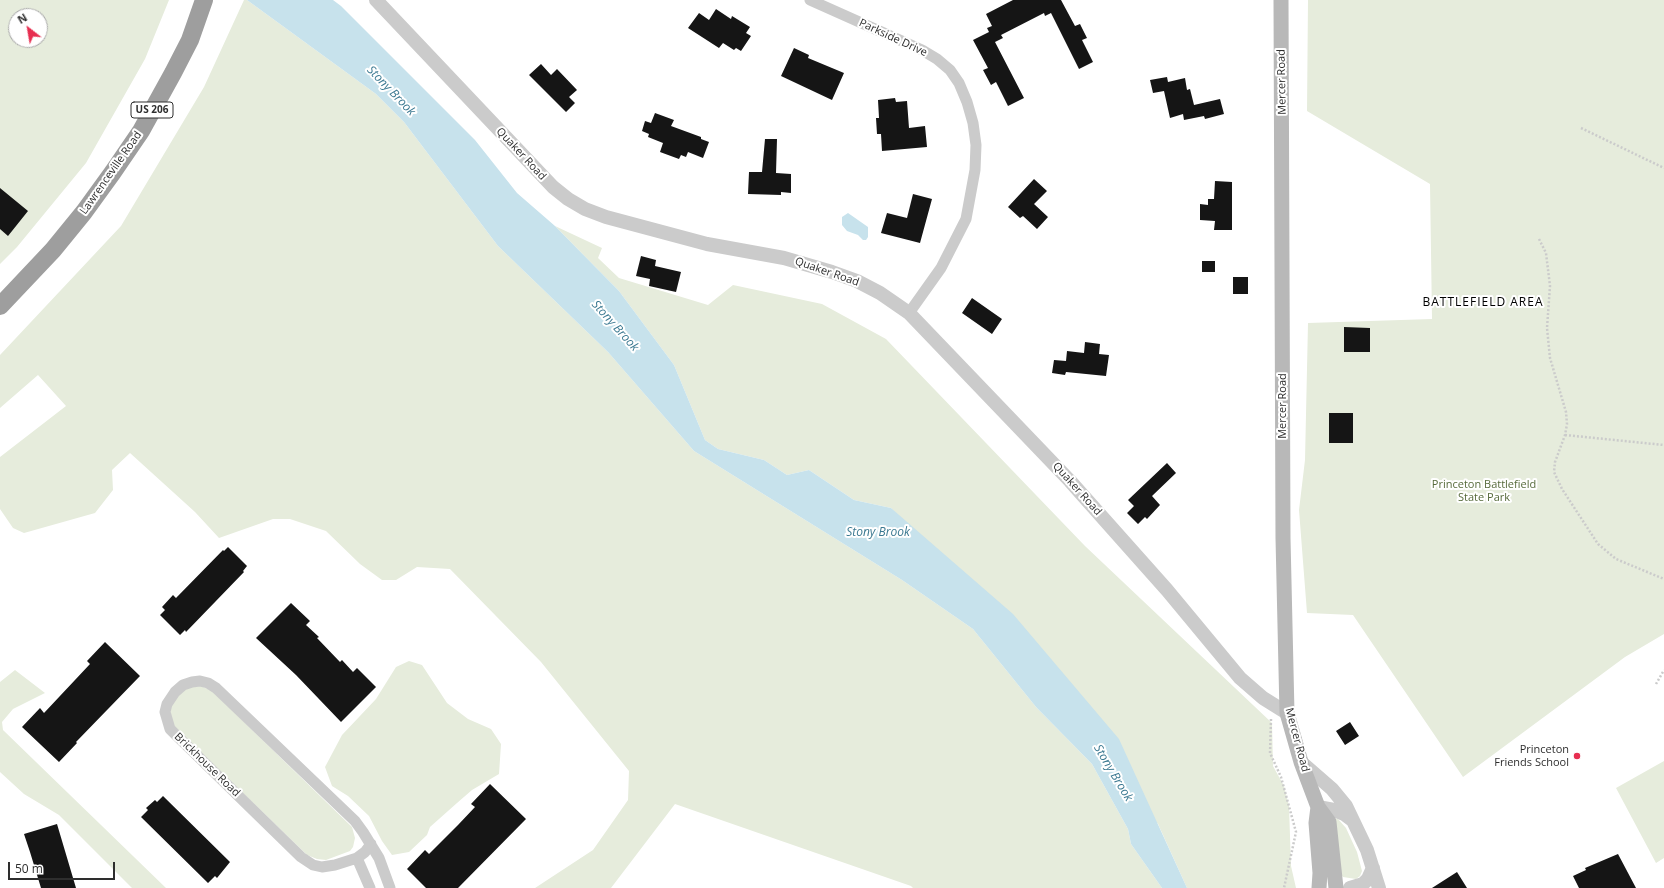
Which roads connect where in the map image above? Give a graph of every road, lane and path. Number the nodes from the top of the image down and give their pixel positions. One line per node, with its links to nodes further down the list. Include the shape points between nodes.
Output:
1 (204, 0): 8 (highway, Lawrenceville Road / US 206, via 190,40 173,73 113,172 53,250)
2 (376, 0): 9 (street, Quaker Road, via 553,188 568,200 606,217 707,244 784,258 832,272 880,293)
3 (810, 0): 9 (street, Parkside Drive, via 938,59 959,83 967,102 976,145 975,170 966,218 941,268)
4 (1281, 0): 15 (main road, Mercer Road, via 1283,538)
5 (1582, 128): 6 (path)
6 (1664, 168)
7 (1539, 239): 10 (path, via 1546,253 1550,286 1547,328 1550,358 1566,412)
8 (0, 306)
9 (909, 313): 15 (street, Quaker Road, via 1075,486 1240,678 1263,698)
10 (1565, 435): 11 (path); 12 (path, via 1554,472 1562,489 1598,544 1616,559)
11 (1664, 445)
12 (1664, 579)
13 (1664, 670): 14 (path)
14 (1656, 684)
15 (1287, 713): 16 (main road, Mercer Road)
16 (1301, 762): 17 (main road, Mercer Road); 18 (street, via 1332,789 1346,806)
17 (1318, 807): 18 (street, via 1334,810); 22 (main road, Mercer Road, via 1316,823); 25 (main road, Mercer Road, via 1329,822)
18 (1352, 820): 21 (street)
19 (371, 844): 20 (street, Brickhouse Road); 20 (street, Brickhouse Road, via 355,821 216,688 208,683 192,682 175,692 165,712 170,729 301,857 313,865 322,867); 24 (street, Brickhouse Road)
20 (357, 858): 23 (street)
21 (1373, 868): 25 (street, via 1363,884); 26 (street)
22 (1320, 881): 25 (street)
23 (370, 888)
24 (390, 888)
25 (1341, 888)
26 (1379, 888)

